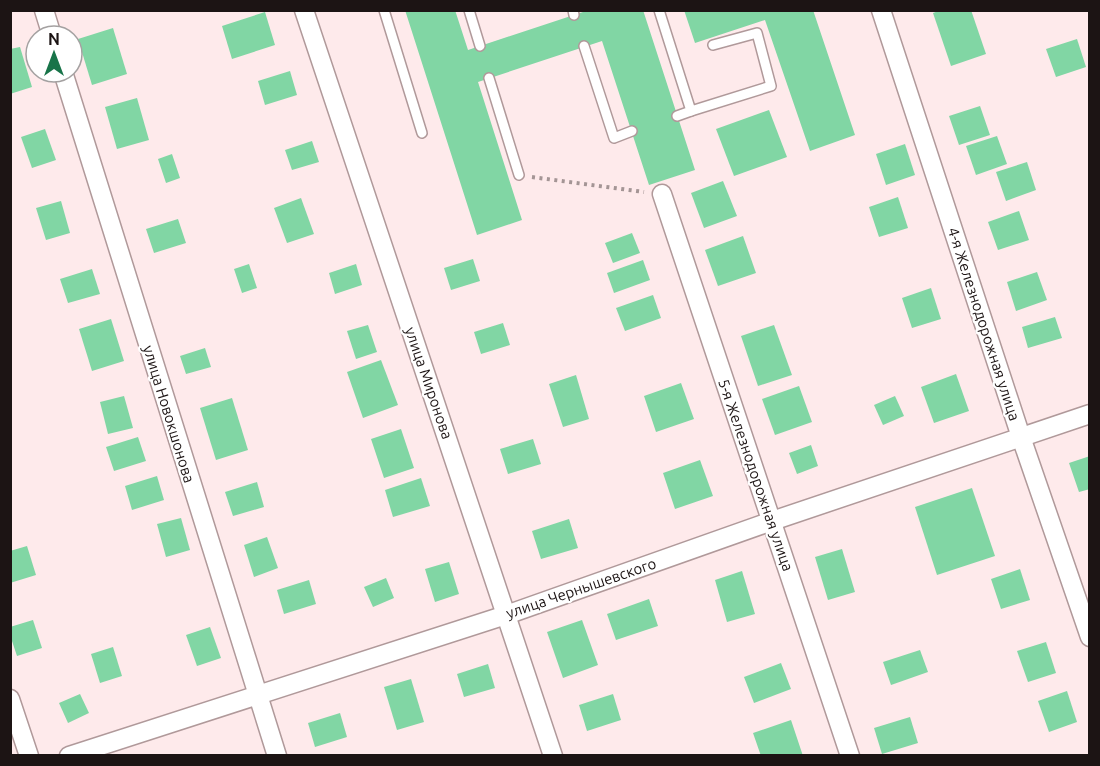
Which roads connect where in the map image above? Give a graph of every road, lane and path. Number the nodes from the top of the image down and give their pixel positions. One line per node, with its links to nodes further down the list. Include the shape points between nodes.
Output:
1 (304, 10): 20 (street, улица Миронова)
2 (384, 10): 14 (lane)
3 (469, 10): 7 (lane)
4 (659, 10): 11 (lane)
5 (881, 10): 18 (street, 4-я Железнодорожная улица)
6 (713, 45): 11 (lane, via 757,33 771,86)
7 (480, 46)
8 (584, 46): 13 (lane, via 614,138)
9 (489, 78): 15 (lane)
10 (67, 84): 22 (street, улица Новокшонова)
11 (690, 111): 12 (lane)
12 (677, 116)
13 (632, 131)
14 (422, 133)
15 (519, 175): 16 (path)
16 (662, 194): 19 (street, 5-я Железнодорожная улица)
17 (1089, 414): 18 (street, улица Чернышевского)
18 (1021, 437): 19 (street, улица Чернышевского); 21 (street, 4-я Железнодорожная улица)
19 (772, 521): 20 (street, улица Чернышевского); 28 (street, 5-я Железнодорожная улица)
20 (506, 615): 22 (street, улица Чернышевского); 27 (street, улица Миронова)
21 (1089, 637)
22 (256, 694): 25 (street, улица Чернышевского); 26 (street, улица Новокшонова)
23 (10, 699): 24 (street)
24 (29, 756)
25 (69, 756)
26 (277, 756)
27 (553, 756)
28 (850, 756)

